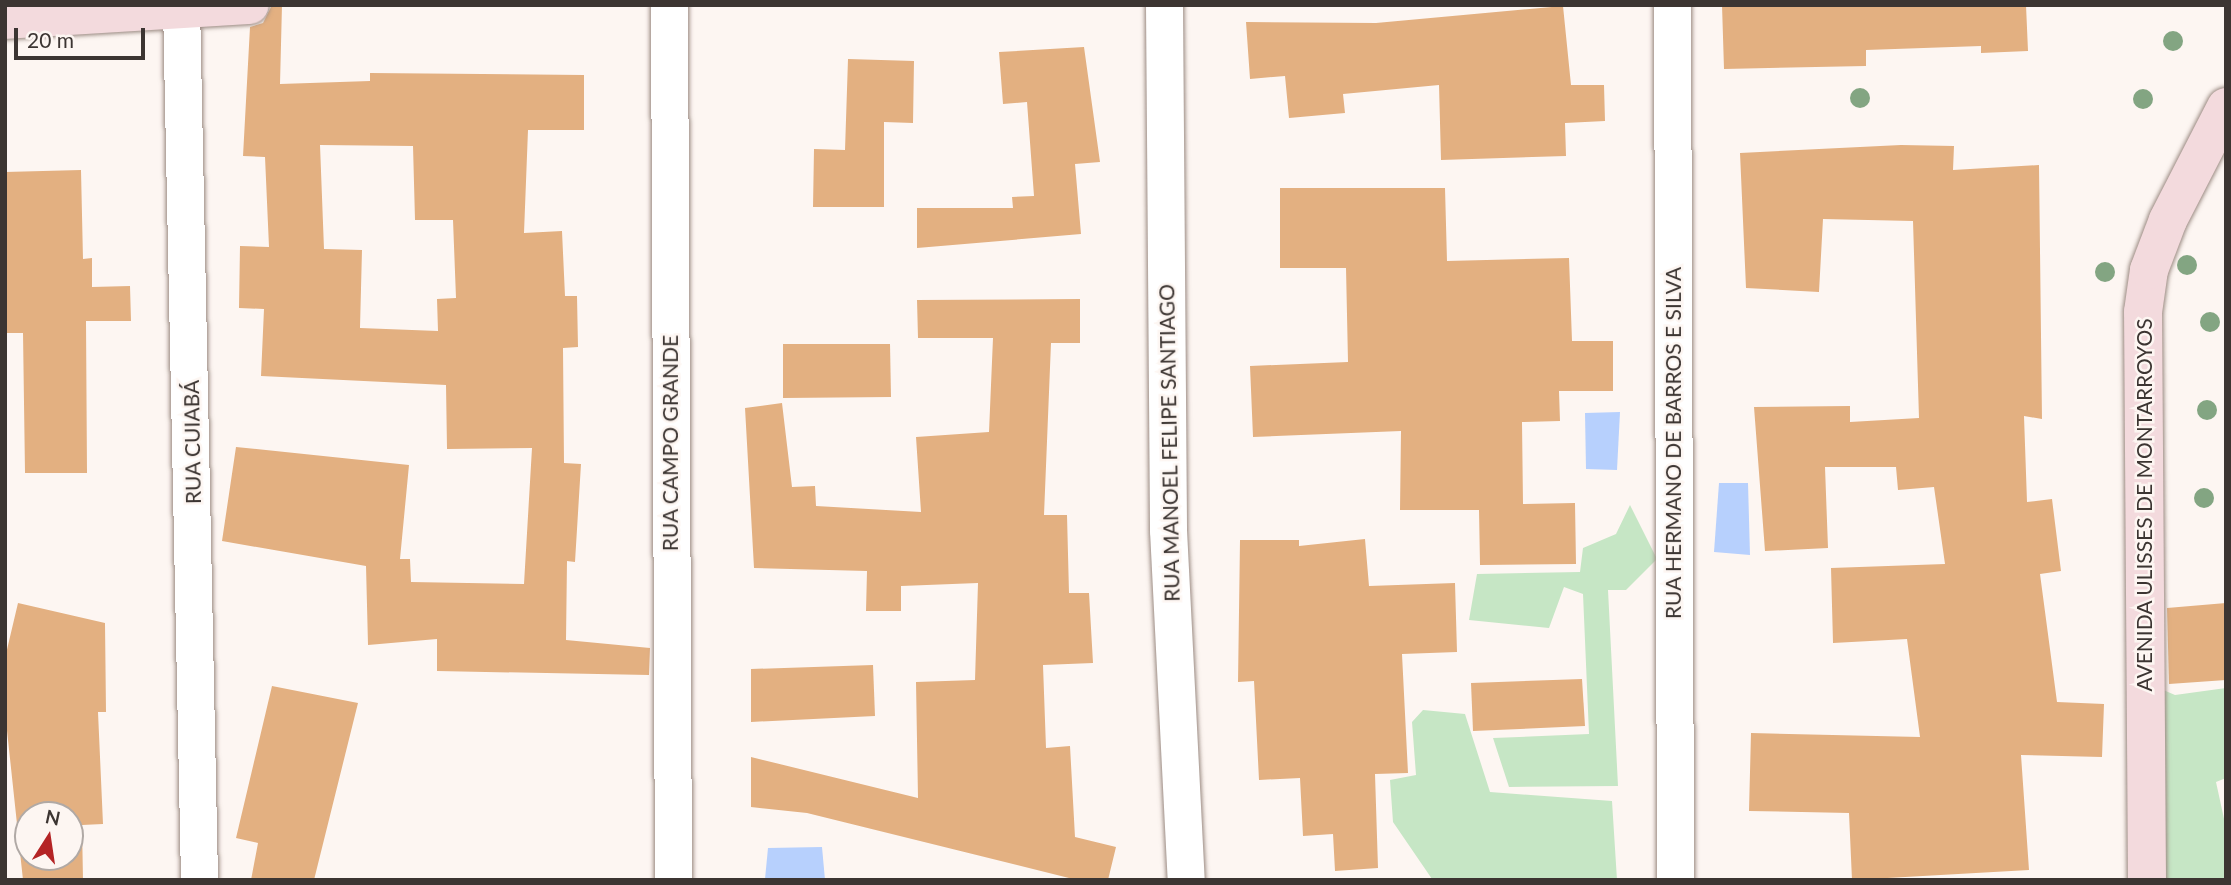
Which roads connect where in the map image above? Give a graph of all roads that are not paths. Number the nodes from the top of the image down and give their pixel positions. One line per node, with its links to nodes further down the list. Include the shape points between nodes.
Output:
1 (250, 5): 5 (street)
2 (669, 5): 9 (street, RUA CAMPO GRANDE)
3 (1164, 5): 10 (street, RUA MANOEL FELIPE SANTIAGO, via 1168,530)
4 (1672, 5): 11 (street, RUA HERMANO DE BARROS E SILVA)
5 (181, 7): 6 (street); 8 (street, RUA CUIABÁ)
6 (5, 20)
7 (2226, 107): 12 (street, AVENIDA ULISSES DE MONTARROYOS, via 2168,220 2149,270 2143,312)
8 (200, 880)
9 (673, 880)
10 (1186, 880)
11 (1675, 880)
12 (2147, 880)

